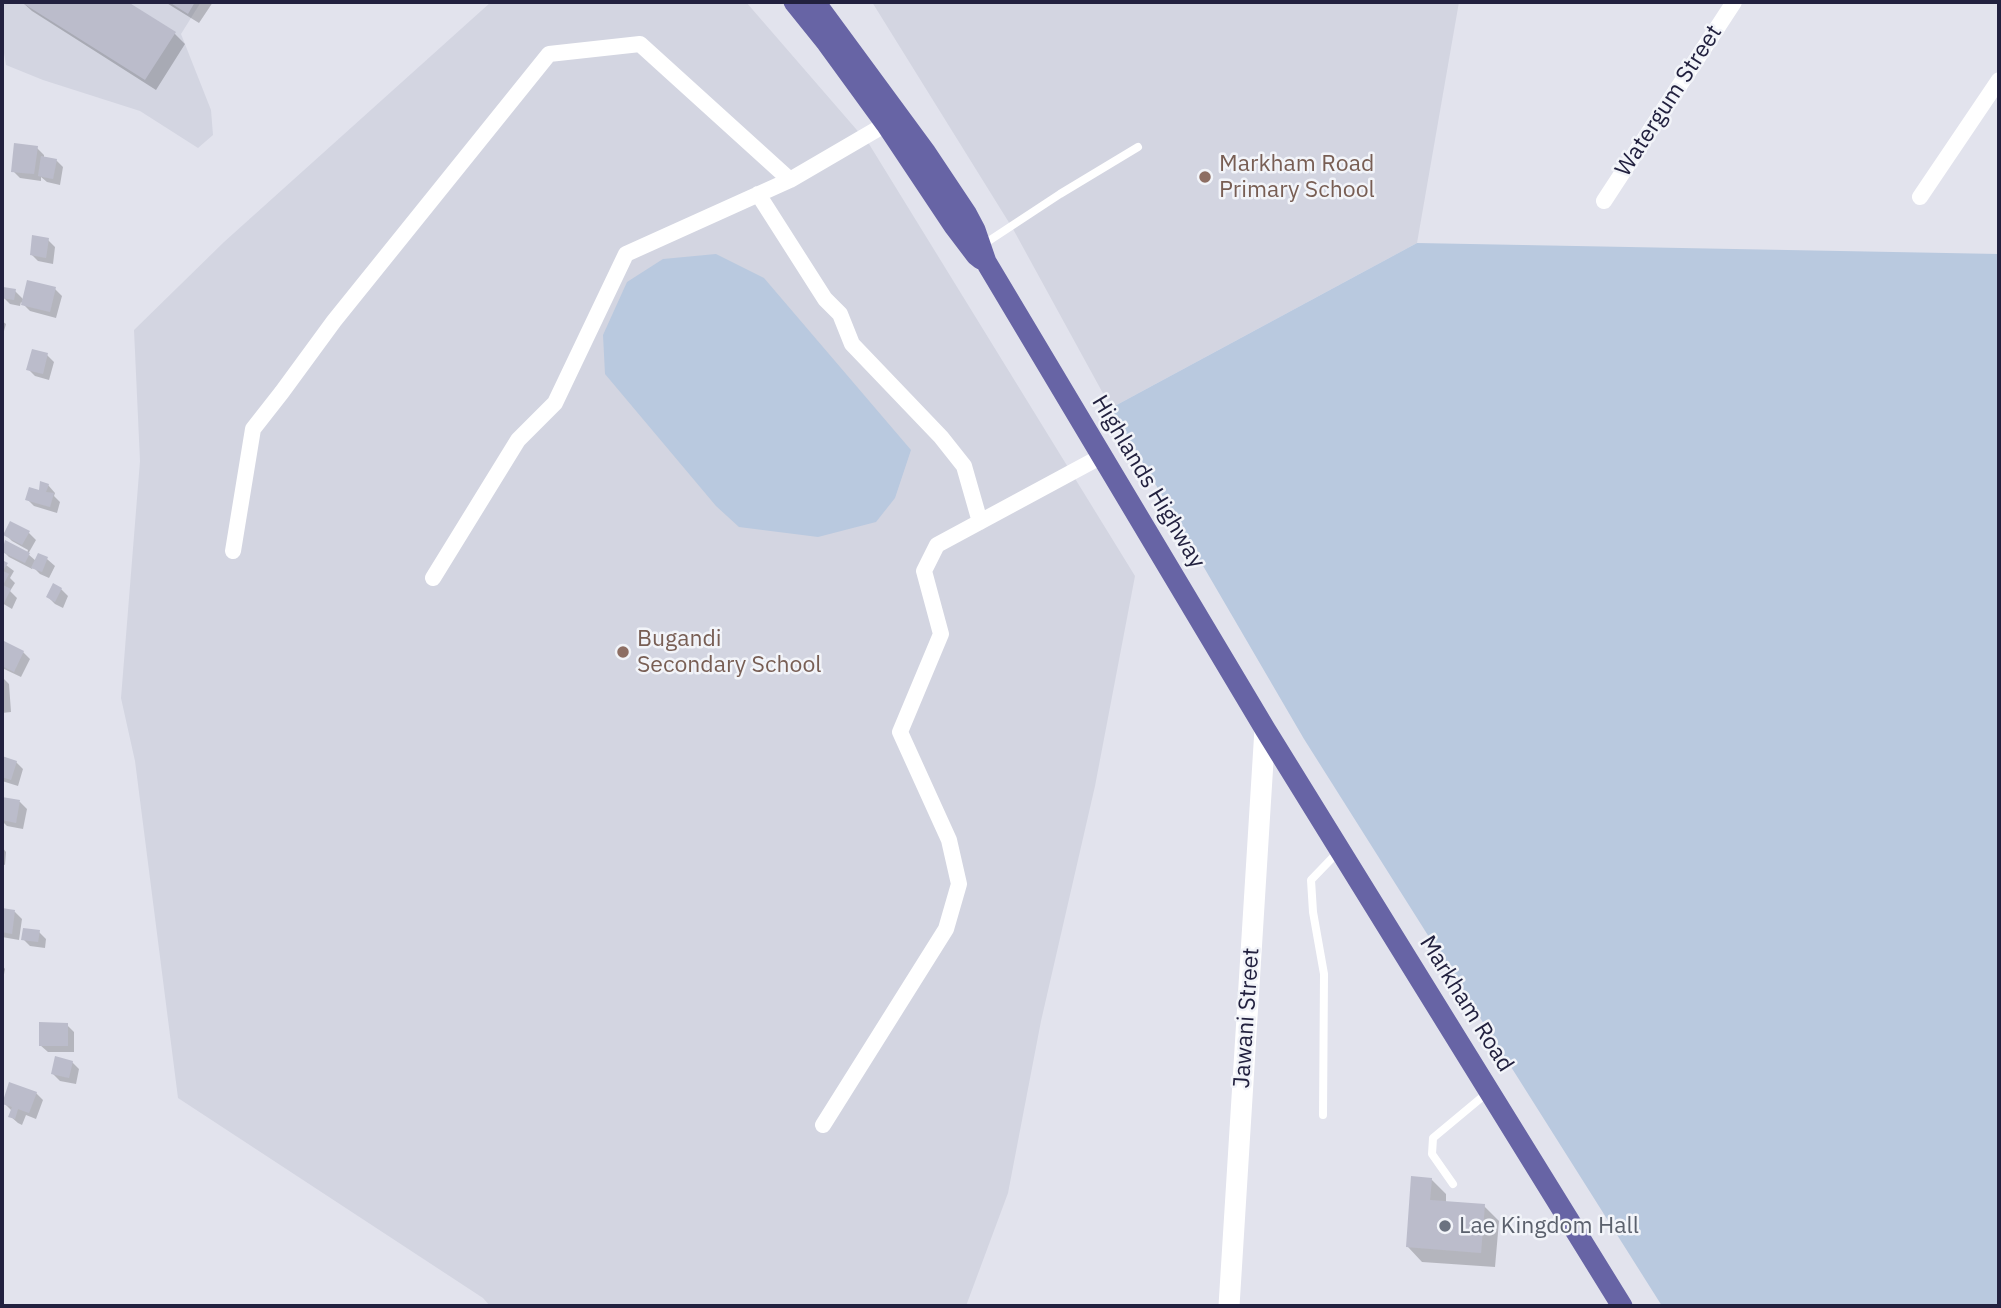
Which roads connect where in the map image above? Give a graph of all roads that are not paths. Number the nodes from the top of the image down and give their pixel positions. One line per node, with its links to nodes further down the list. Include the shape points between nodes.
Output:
1 (794, 2): 5 (main road, Highlands Highway)
2 (816, 2): 11 (main road, Highlands Highway, via 926,153 966,213)
3 (1734, 2): 10 (street, Watergum Street)
4 (1997, 89): 9 (street)
5 (886, 124): 7 (street); 11 (main road, Highlands Highway, via 954,226 976,255)
6 (1138, 147): 11 (lane, via 1060,194)
7 (790, 180): 8 (street); 14 (street, via 640,44 549,54 253,429)
8 (758, 194): 13 (street, via 825,299 840,314 852,344 964,466); 15 (street, via 626,254 555,403 519,440)
9 (1920, 197)
10 (1604, 201)
11 (984, 254): 12 (main road, Highlands Highway)
12 (1102, 456): 13 (street); 16 (main road, Highlands Highway)
13 (980, 522): 20 (street, via 937,545 924,570 941,634 900,732 949,840 958,884 946,929)
14 (233, 551)
15 (433, 578)
16 (1265, 729): 17 (main road, Markham Road); 22 (street, Jawani Street)
17 (1340, 850): 18 (main road, Markham Road); 19 (lane, via 1311,880 1324,974)
18 (1489, 1092): 21 (lane, via 1433,1138 1432,1154); 23 (main road, Markham Road)
19 (1323, 1115)
20 (823, 1125)
21 (1453, 1184)
22 (1229, 1306)
23 (1622, 1306)

